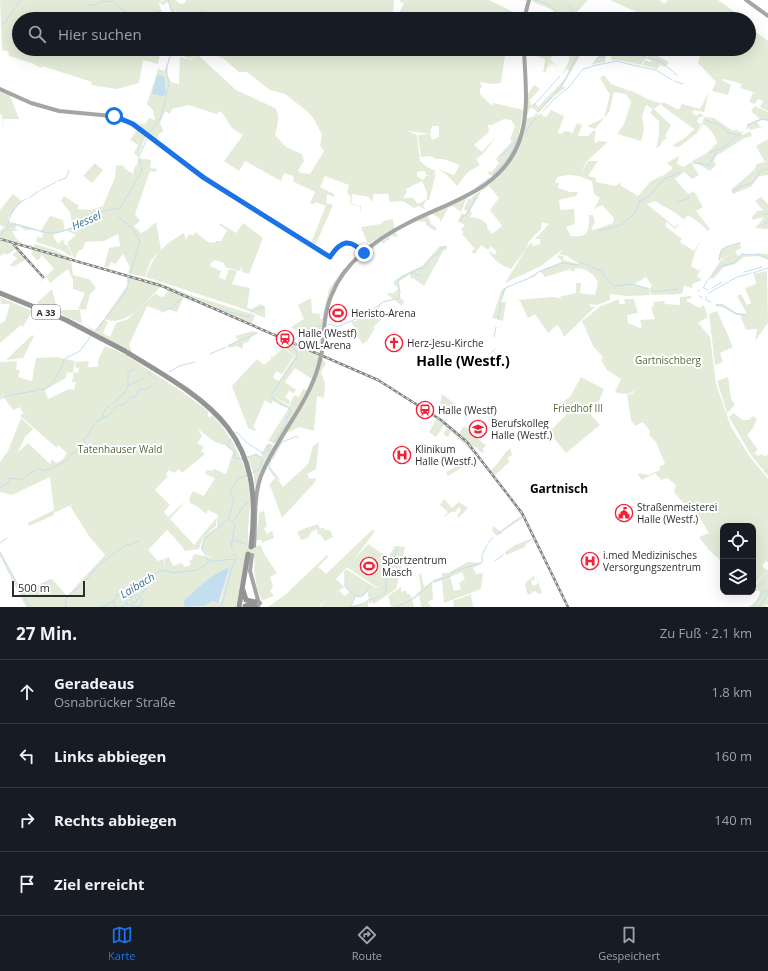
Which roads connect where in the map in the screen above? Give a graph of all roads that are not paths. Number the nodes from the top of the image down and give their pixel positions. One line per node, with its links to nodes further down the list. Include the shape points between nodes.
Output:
1 (529, 0): 3 (main road)
2 (746, 0): 4 (main road)
3 (526, 12)
4 (768, 16)
5 (524, 56): 7 (main road, via 525,116 519,141 510,160 493,179 474,192 410,222)
6 (0, 89): 7 (main road, via 31,103 60,111 112,116 129,122 204,178 330,257 337,247 347,243 355,245)
7 (364, 253): 9 (main road, bridge, via 346,270 335,287 330,300 320,360 308,396 272,452 262,475 257,494)
8 (0, 293): 9 (highway, A 33, via 95,336 164,376 209,406 233,435 250,474 253,504)
9 (251, 546)
10 (250, 554): 11 (highway); 12 (main road, via 250,571); 13 (highway)
11 (243, 590): 12 (highway, via 246,600); 13 (highway)
12 (256, 604): 13 (highway, via 248,603)
13 (242, 607)

